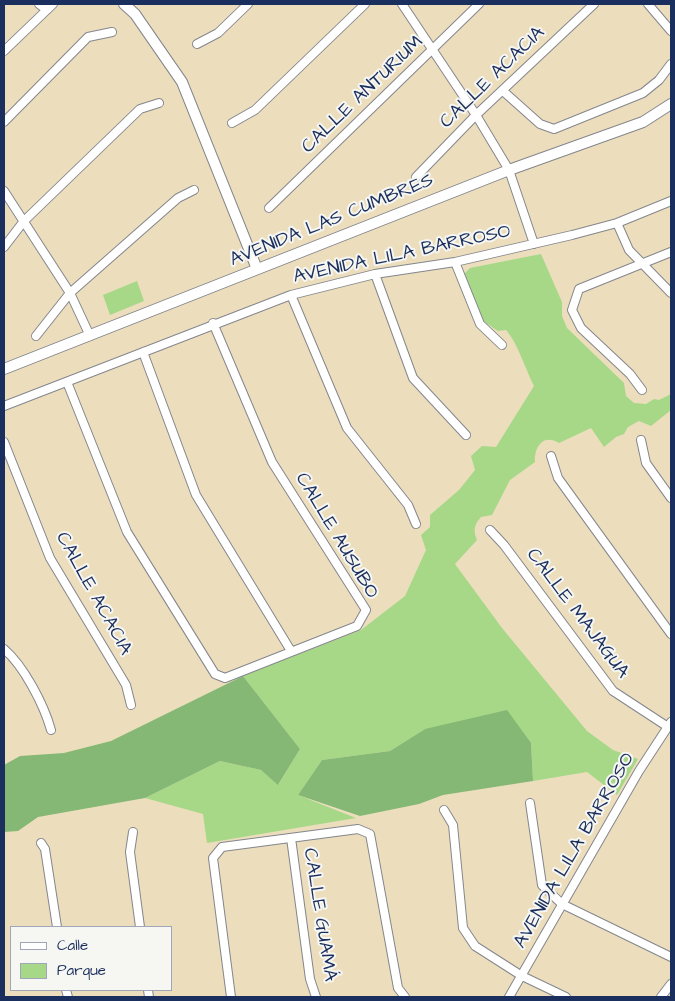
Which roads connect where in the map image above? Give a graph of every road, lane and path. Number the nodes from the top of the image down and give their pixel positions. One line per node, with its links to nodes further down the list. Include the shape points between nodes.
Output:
1 (39, 4): 10 (street)
2 (53, 4): 10 (street)
3 (124, 4): 36 (street, via 135,14 182,82)
4 (248, 4): 13 (street, via 218,33)
5 (365, 4): 22 (street, via 255,110)
6 (402, 4): 15 (street)
7 (479, 4): 15 (street, CALLE ANTURIUM)
8 (594, 4): 17 (street, CALLE ACACIA)
9 (648, 4): 11 (street)
10 (47, 10): 14 (street)
11 (671, 30)
12 (112, 32): 21 (street, via 88,36)
13 (197, 44)
14 (4, 50)
15 (433, 50): 20 (street); 28 (street, CALLE ANTURIUM)
16 (671, 64): 17 (street, via 659,80 642,93 554,129 540,124)
17 (503, 91): 20 (street, CALLE ACACIA)
18 (158, 103): 29 (street, via 140,109)
19 (671, 104): 23 (street, AVENIDA LAS CUMBRES, via 643,122)
20 (476, 115): 23 (street); 24 (street, CALLE ACACIA)
21 (4, 122)
22 (232, 123)
23 (508, 170): 31 (street); 36 (street, AVENIDA LAS CUMBRES)
24 (416, 177)
25 (194, 190): 38 (street, via 178,198)
26 (4, 191): 29 (street)
27 (671, 201): 30 (street, AVENIDA LILA BARROSO)
28 (269, 208)
29 (24, 221): 32 (street); 38 (street)
30 (617, 223): 31 (street, AVENIDA LILA BARROSO); 35 (street, via 629,250)
31 (534, 244): 34 (street, AVENIDA LILA BARROSO)
32 (4, 247)
33 (671, 252): 35 (street)
34 (455, 262): 37 (street, AVENIDA LILA BARROSO); 44 (street, via 480,324)
35 (642, 265): 39 (street); 48 (street, via 579,289 572,310 581,328 630,374)
36 (257, 269): 43 (street, AVENIDA LAS CUMBRES)
37 (375, 274): 40 (street, AVENIDA LILA BARROSO); 50 (street, via 413,378)
38 (70, 293): 42 (street); 43 (street)
39 (671, 293)
40 (290, 294): 41 (street, AVENIDA LILA BARROSO); 55 (street, via 347,428 408,505)
41 (213, 323): 45 (street, AVENIDA LILA BARROSO); 59 (street, CALLE AUSUBO, via 272,462 366,610 358,626)
42 (36, 336)
43 (90, 336): 46 (street, AVENIDA LAS CUMBRES)
44 (502, 345)
45 (143, 352): 47 (street, AVENIDA LILA BARROSO); 59 (street, via 196,495)
46 (4, 369)
47 (67, 382): 49 (street, AVENIDA LILA BARROSO); 59 (street, CALLE AUSUBO, via 127,532 215,674 225,678)
48 (642, 390)
49 (4, 406)
50 (466, 435)
51 (641, 440): 54 (street, via 646,462)
52 (4, 442): 60 (street, CALLE ACACIA, via 50,558 126,685)
53 (552, 456): 57 (street, via 558,478)
54 (671, 498)
55 (416, 524)
56 (490, 530): 61 (street, CALLE MAJAGUA, via 613,691)
57 (671, 634)
58 (4, 649): 62 (street, via 12,656 46,711)
59 (291, 651)
60 (132, 705)
61 (670, 724): 68 (street, AVENIDA LILA BARROSO)
62 (51, 730)
63 (530, 803): 68 (street, via 542,885)
64 (444, 810): 72 (street, via 452,824 463,928 475,946)
65 (133, 832): 70 (street, via 130,852)
66 (291, 838): 74 (street, via 222,847 213,858); 75 (street, CALLE GUAMÁ, via 310,979); 76 (street, via 358,829 370,834 398,988)
67 (41, 843): 69 (street, via 45,849)
68 (562, 904): 71 (street); 72 (street, AVENIDA LILA BARROSO)
69 (57, 926)
70 (140, 926)
71 (671, 957)
72 (522, 976): 77 (street, AVENIDA LILA BARROSO); 78 (street)
73 (671, 984): 79 (street)
74 (231, 997)
75 (316, 997)
76 (405, 997)
77 (509, 997)
78 (566, 997)
79 (660, 997)

